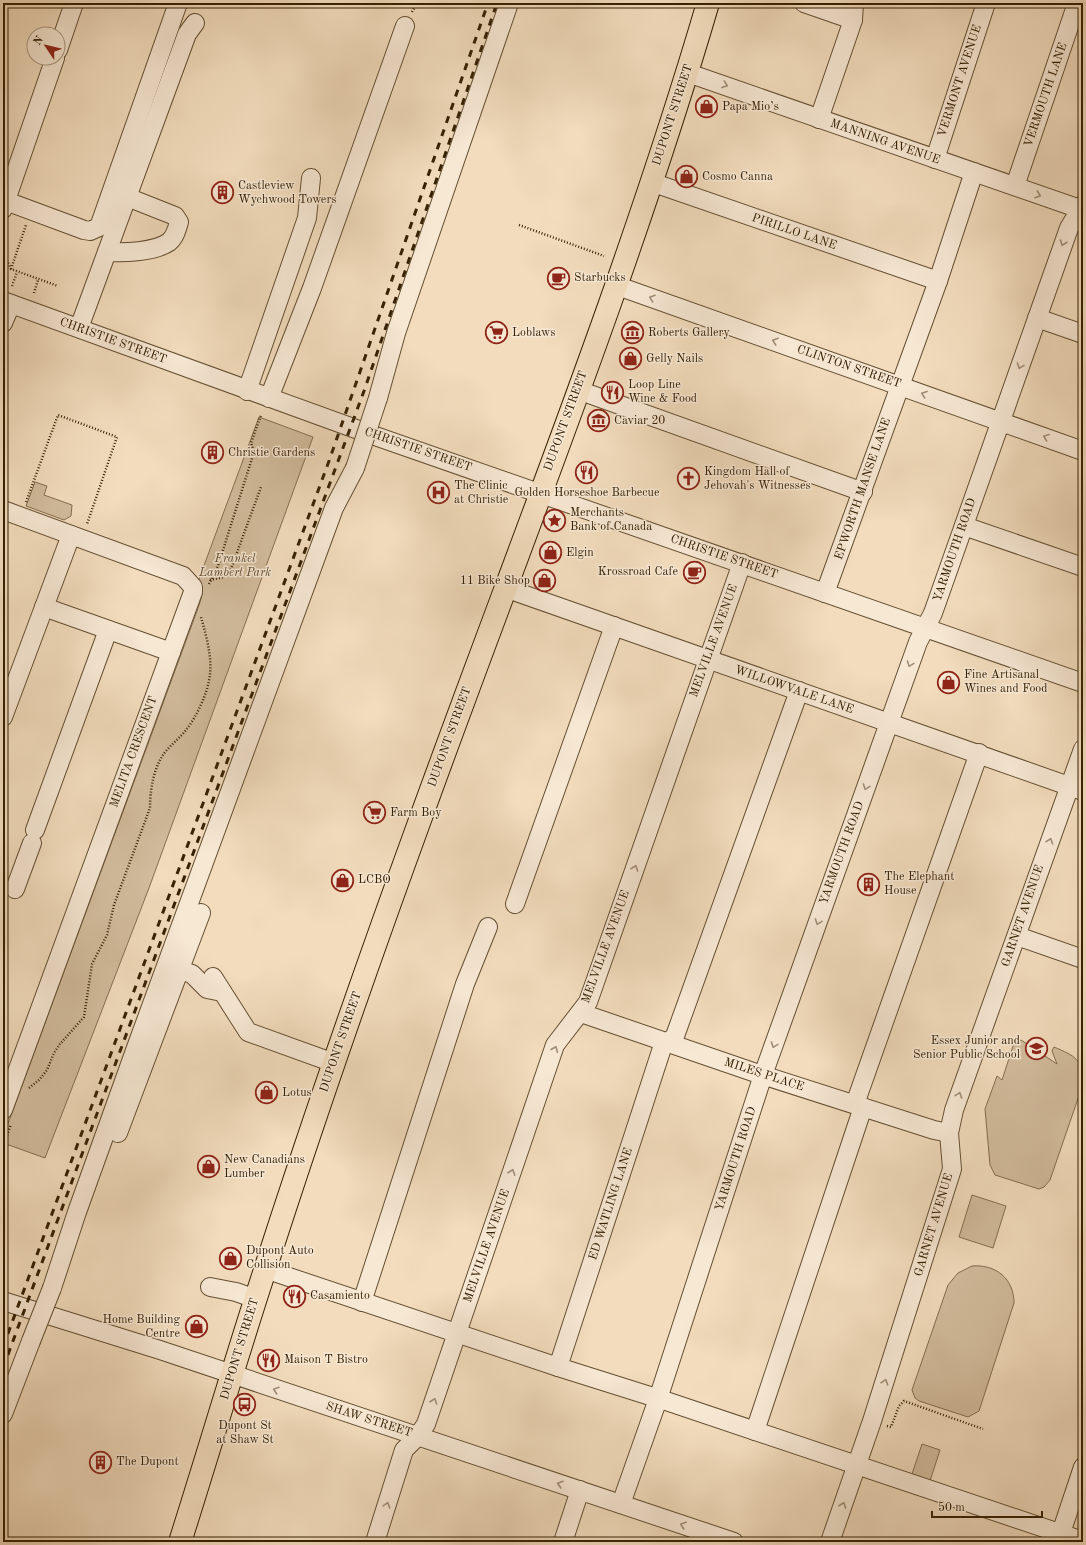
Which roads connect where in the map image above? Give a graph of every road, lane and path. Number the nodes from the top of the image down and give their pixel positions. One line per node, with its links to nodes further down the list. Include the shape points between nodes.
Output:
1 (74, 3): 10 (street)
2 (178, 3): 21 (street, via 99,227 90,231 84,230)
3 (509, 3): 103 (street, bridge, via 396,333 355,468 334,508 140,1037 52,1288)
4 (708, 3): 13 (main road, DUPONT STREET)
5 (804, 3): 8 (street)
6 (986, 3): 15 (street, VERMONT AVENUE)
7 (1077, 3): 19 (street, VERMOUTH LANE)
8 (854, 12): 14 (street)
9 (195, 23): 20 (street, via 187,34)
10 (66, 26)
11 (405, 26): 44 (street, via 312,288)
12 (52, 66): 21 (street)
13 (688, 73): 14 (street, MANNING AVENUE, one-way to 14); 18 (main road, DUPONT STREET)
14 (819, 119): 15 (street, MANNING AVENUE)
15 (936, 159): 16 (street, MANNING AVENUE)
16 (974, 172): 19 (street, MANNING AVENUE); 31 (street, EPWORTH MANSE LANE)
17 (310, 178): 43 (street, via 307,218)
18 (651, 182): 31 (street, PIRILLO LANE); 32 (main road, DUPONT STREET)
19 (1015, 186): 22 (street, MANNING AVENUE, one-way to 22)
20 (127, 197): 26 (street); 26 (street, via 175,216 179,222 176,232 170,241 160,246 134,251)
21 (4, 203)
22 (1082, 208): 37 (street, YARMOUTH ROAD, one-way to 37, via 1068,228)
23 (26, 224): 28 (path)
24 (520, 226): 27 (path)
25 (3, 252): 28 (path)
26 (107, 252): 39 (street)
27 (604, 256)
28 (11, 270): 29 (path)
29 (16, 272): 30 (path); 33 (path)
30 (38, 280): 34 (path); 35 (path)
31 (938, 281): 41 (street, EPWORTH MANSE LANE)
32 (615, 284): 41 (street, CLINTON STREET, one-way to 32); 42 (main road, DUPONT STREET)
33 (12, 286)
34 (58, 286)
35 (34, 293)
36 (7, 303): 38 (street); 39 (street, CHRISTIE STREET)
37 (1037, 318): 40 (street); 46 (street, YARMOUTH ROAD, one-way to 46)
38 (3, 323)
39 (79, 328): 43 (street, CHRISTIE STREET)
40 (1083, 334)
41 (899, 385): 46 (street, CLINTON STREET, one-way to 41); 50 (street, EPWORTH MANSE LANE)
42 (578, 390): 49 (main road, DUPONT STREET); 50 (street)
43 (247, 391): 44 (street, CHRISTIE STREET)
44 (269, 398): 49 (street, CHRISTIE STREET)
45 (261, 415): 57 (path, via 251,443 254,452 218,566)
46 (1000, 421): 47 (street, CLINTON STREET, one-way to 46); 53 (street, YARMOUTH ROAD)
47 (1083, 451)
48 (261, 487): 57 (path, via 231,569 224,577)
49 (540, 492): 55 (street, CHRISTIE STREET); 59 (main road, DUPONT STREET)
50 (863, 492): 60 (street, EPWORTH MANSE LANE)
51 (24, 506): 54 (path, via 58,415 117,437 88,517)
52 (3, 510): 54 (street, MELITA CRESCENT)
53 (964, 526): 56 (street); 64 (street, YARMOUTH ROAD, via 933,613)
54 (79, 532): 61 (street); 66 (street, MELITA CRESCENT, via 189,581 193,592 191,601)
55 (742, 563): 60 (street, CHRISTIE STREET); 67 (street, MELVILLE AVENUE)
56 (1083, 567)
57 (210, 580): 58 (path)
58 (208, 586)
59 (505, 588): 63 (street, WILLOWVALE LANE); 86 (main road, DUPONT STREET)
60 (825, 593): 64 (street, CHRISTIE STREET)
61 (44, 607): 65 (street); 70 (street)
62 (200, 612): 88 (path, via 210,660 210,672 202,700 187,729 158,763 150,796 150,808 114,905 107,935 92,964 84,1017 60,1044 39,1080)
63 (614, 626): 67 (street, WILLOWVALE LANE); 76 (street)
64 (924, 628): 68 (street, CHRISTIE STREET); 71 (street, YARMOUTH ROAD, one-way to 71)
65 (108, 630): 66 (street); 75 (street)
66 (171, 652): 90 (street, MELITA CRESCENT)
67 (707, 660): 69 (street, WILLOWVALE LANE); 84 (street, MELVILLE AVENUE, one-way to 67, via 588,1002)
68 (1083, 683)
69 (799, 691): 71 (street, WILLOWVALE LANE); 85 (street, ED WATLING LANE, via 675,1036)
70 (3, 717)
71 (889, 723): 73 (street, WILLOWVALE LANE); 87 (street, YARMOUTH ROAD, one-way to 87)
72 (1083, 749): 74 (street, GARNET AVENUE)
73 (979, 753): 74 (street, WILLOWVALE LANE); 89 (street)
74 (1076, 789): 79 (street, GARNET AVENUE, one-way to 74)
75 (15, 889)
76 (515, 904)
77 (201, 913): 81 (street)
78 (488, 927): 98 (street, via 466,984)
79 (1017, 936): 80 (street); 91 (street, GARNET AVENUE, one-way to 79, via 954,1110)
80 (1083, 959)
81 (180, 970): 83 (street, via 192,974 207,989); 93 (street)
82 (213, 977): 83 (street)
83 (222, 992): 86 (street, via 248,1032)
84 (581, 1013): 85 (street, MILES PLACE); 99 (street, MELVILLE AVENUE, one-way to 84, via 555,1045)
85 (669, 1043): 87 (street, MILES PLACE); 100 (street, ED WATLING LANE, via 662,1048)
86 (334, 1063): 94 (main road, DUPONT STREET)
87 (764, 1075): 89 (street, MILES PLACE); 102 (street, YARMOUTH ROAD)
88 (24, 1092)
89 (859, 1106): 91 (street, MILES PLACE); 106 (street)
90 (8, 1114): 92 (path)
91 (949, 1133): 108 (street, GARNET AVENUE, one-way to 91, via 952,1169)
92 (5, 1141)
93 (109, 1158)
94 (265, 1269): 96 (main road, DUPONT STREET); 98 (street)
95 (210, 1288): 96 (street, via 236,1292)
96 (256, 1299): 101 (main road, DUPONT STREET)
97 (3, 1301): 101 (street, SHAW STREET)
98 (362, 1302): 99 (street)
99 (457, 1333): 100 (street); 107 (street, MELVILLE AVENUE, one-way to 99, via 426,1424)
100 (558, 1367): 102 (street)
101 (232, 1375): 107 (street, SHAW STREET, one-way to 101); 114 (main road, DUPONT STREET)
102 (658, 1399): 106 (street); 111 (street, YARMOUTH ROAD)
103 (3, 1414)
104 (885, 1425): 105 (path, via 891,1427 899,1406 904,1401)
105 (984, 1429)
106 (755, 1431): 108 (street)
107 (418, 1436): 110 (street, SHAW STREET, one-way to 107); 115 (street, MELVILLE AVENUE, one-way to 107, via 404,1450)
108 (857, 1466): 112 (street); 118 (street, GARNET AVENUE, one-way to 108)
109 (1083, 1467): 112 (street)
110 (580, 1490): 111 (street, SHAW STREET); 116 (street)
111 (621, 1504): 117 (street, SHAW STREET, one-way to 111)
112 (1059, 1538): 113 (street)
113 (1083, 1541)
114 (180, 1542)
115 (375, 1542)
116 (563, 1542)
117 (734, 1542)
118 (830, 1542)

